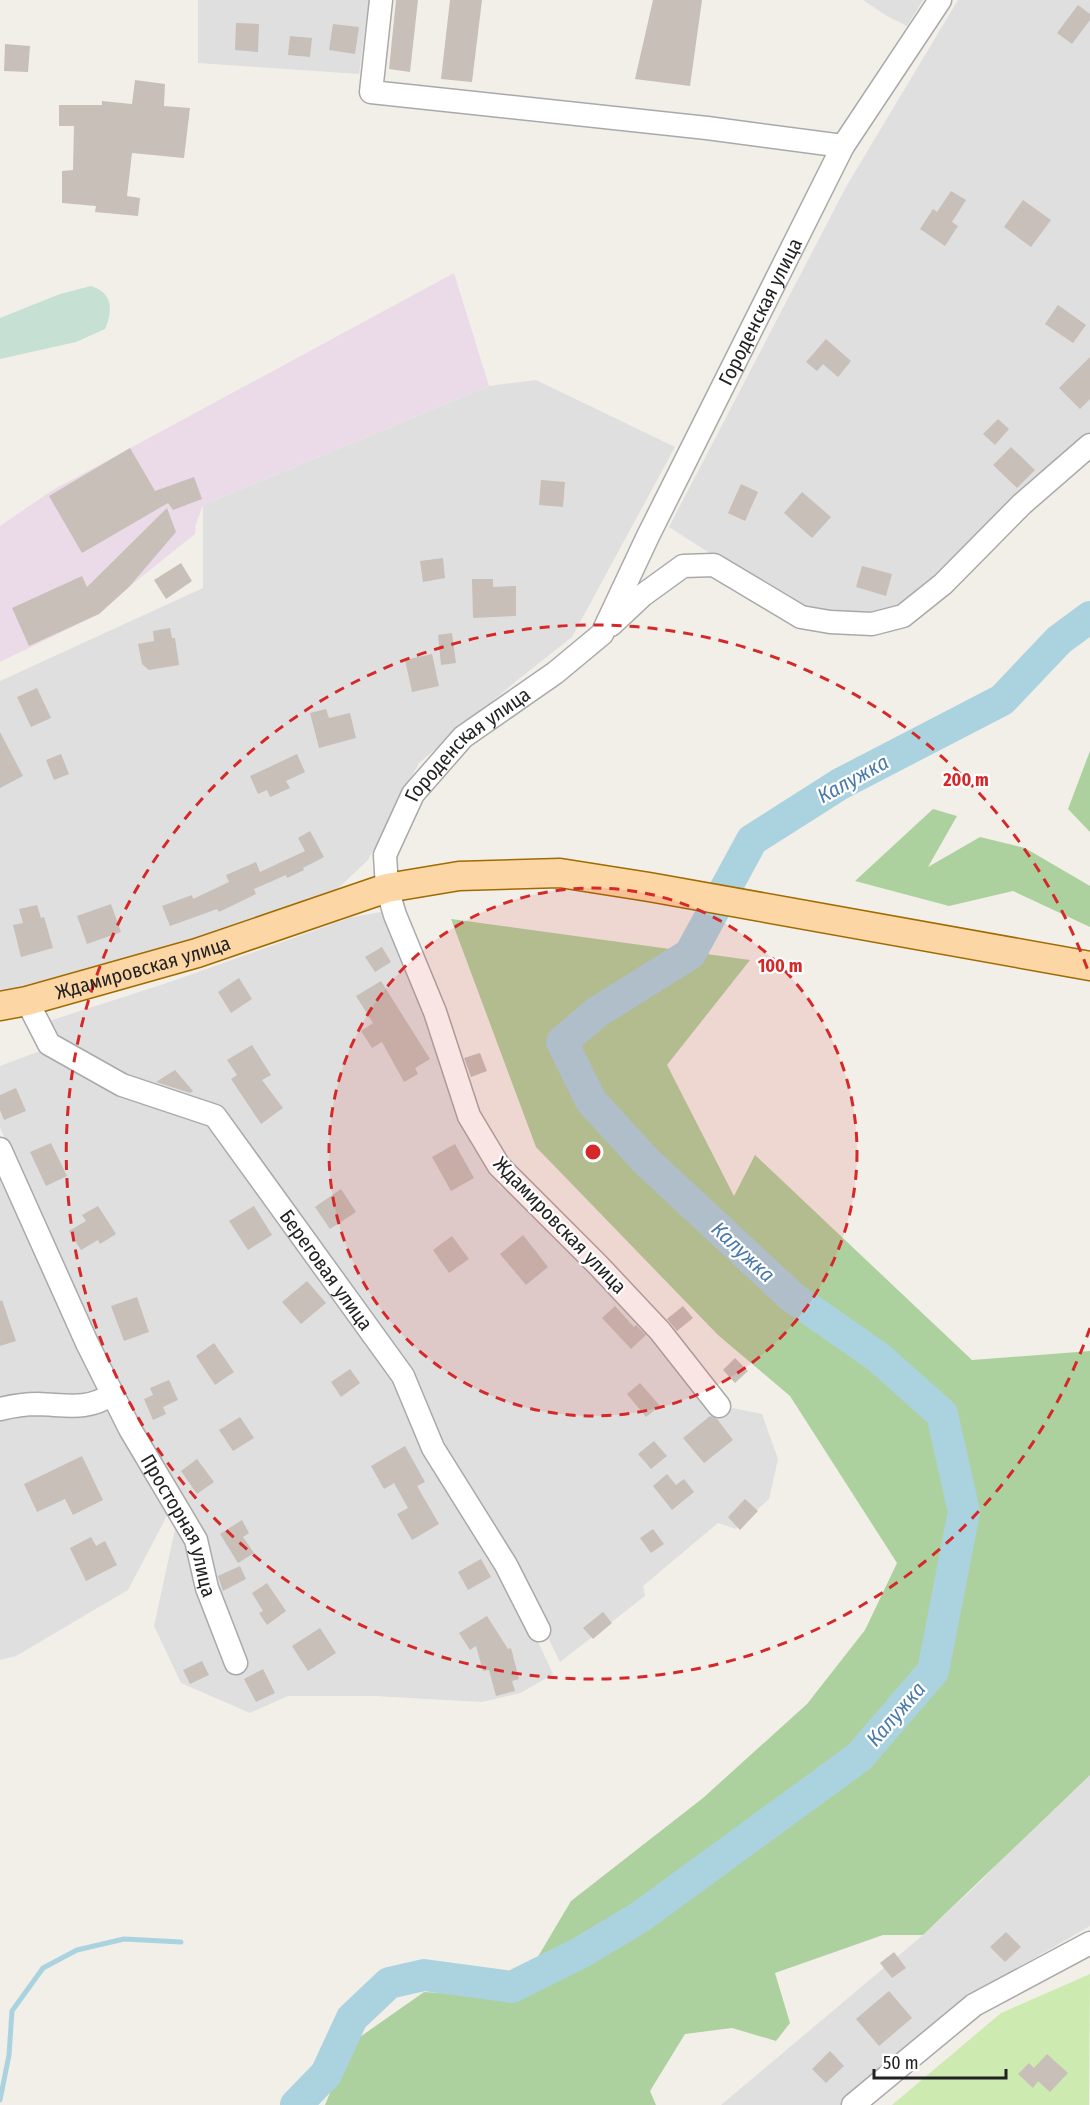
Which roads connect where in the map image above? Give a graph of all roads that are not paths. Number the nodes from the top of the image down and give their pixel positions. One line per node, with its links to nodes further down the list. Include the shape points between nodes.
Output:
1 (381, 0): 3 (street, via 370,92)
2 (940, 0): 3 (street, Городенская улица)
3 (843, 146): 5 (street, Городенская улица)
4 (1090, 445): 5 (street, Городенская улица, via 1022,504 943,584 903,616 872,624 801,617 714,565 683,566 643,595)
5 (602, 634): 6 (street, Городенская улица, via 555,674 463,737 413,794 385,855)
6 (387, 888): 7 (main road, Ждамировская улица, via 459,876 560,873); 8 (main road, Ждамировская улица, via 197,953); 11 (street, Ждамировская улица, via 435,1012 469,1116 499,1166 660,1331)
7 (1090, 966)
8 (13, 1004): 13 (street, Береговая улица, via 48,1044 122,1085 214,1116 403,1376 433,1448 506,1565)
9 (0, 1149): 10 (street, Просторная улица)
10 (112, 1394): 12 (street, via 99,1402 74,1407 36,1404); 14 (street, Просторная улица, via 196,1540 207,1588)
11 (719, 1406)
12 (0, 1409)
13 (538, 1630)
14 (236, 1663)
15 (1090, 1943): 16 (street, via 974,2005)
16 (853, 2105)

